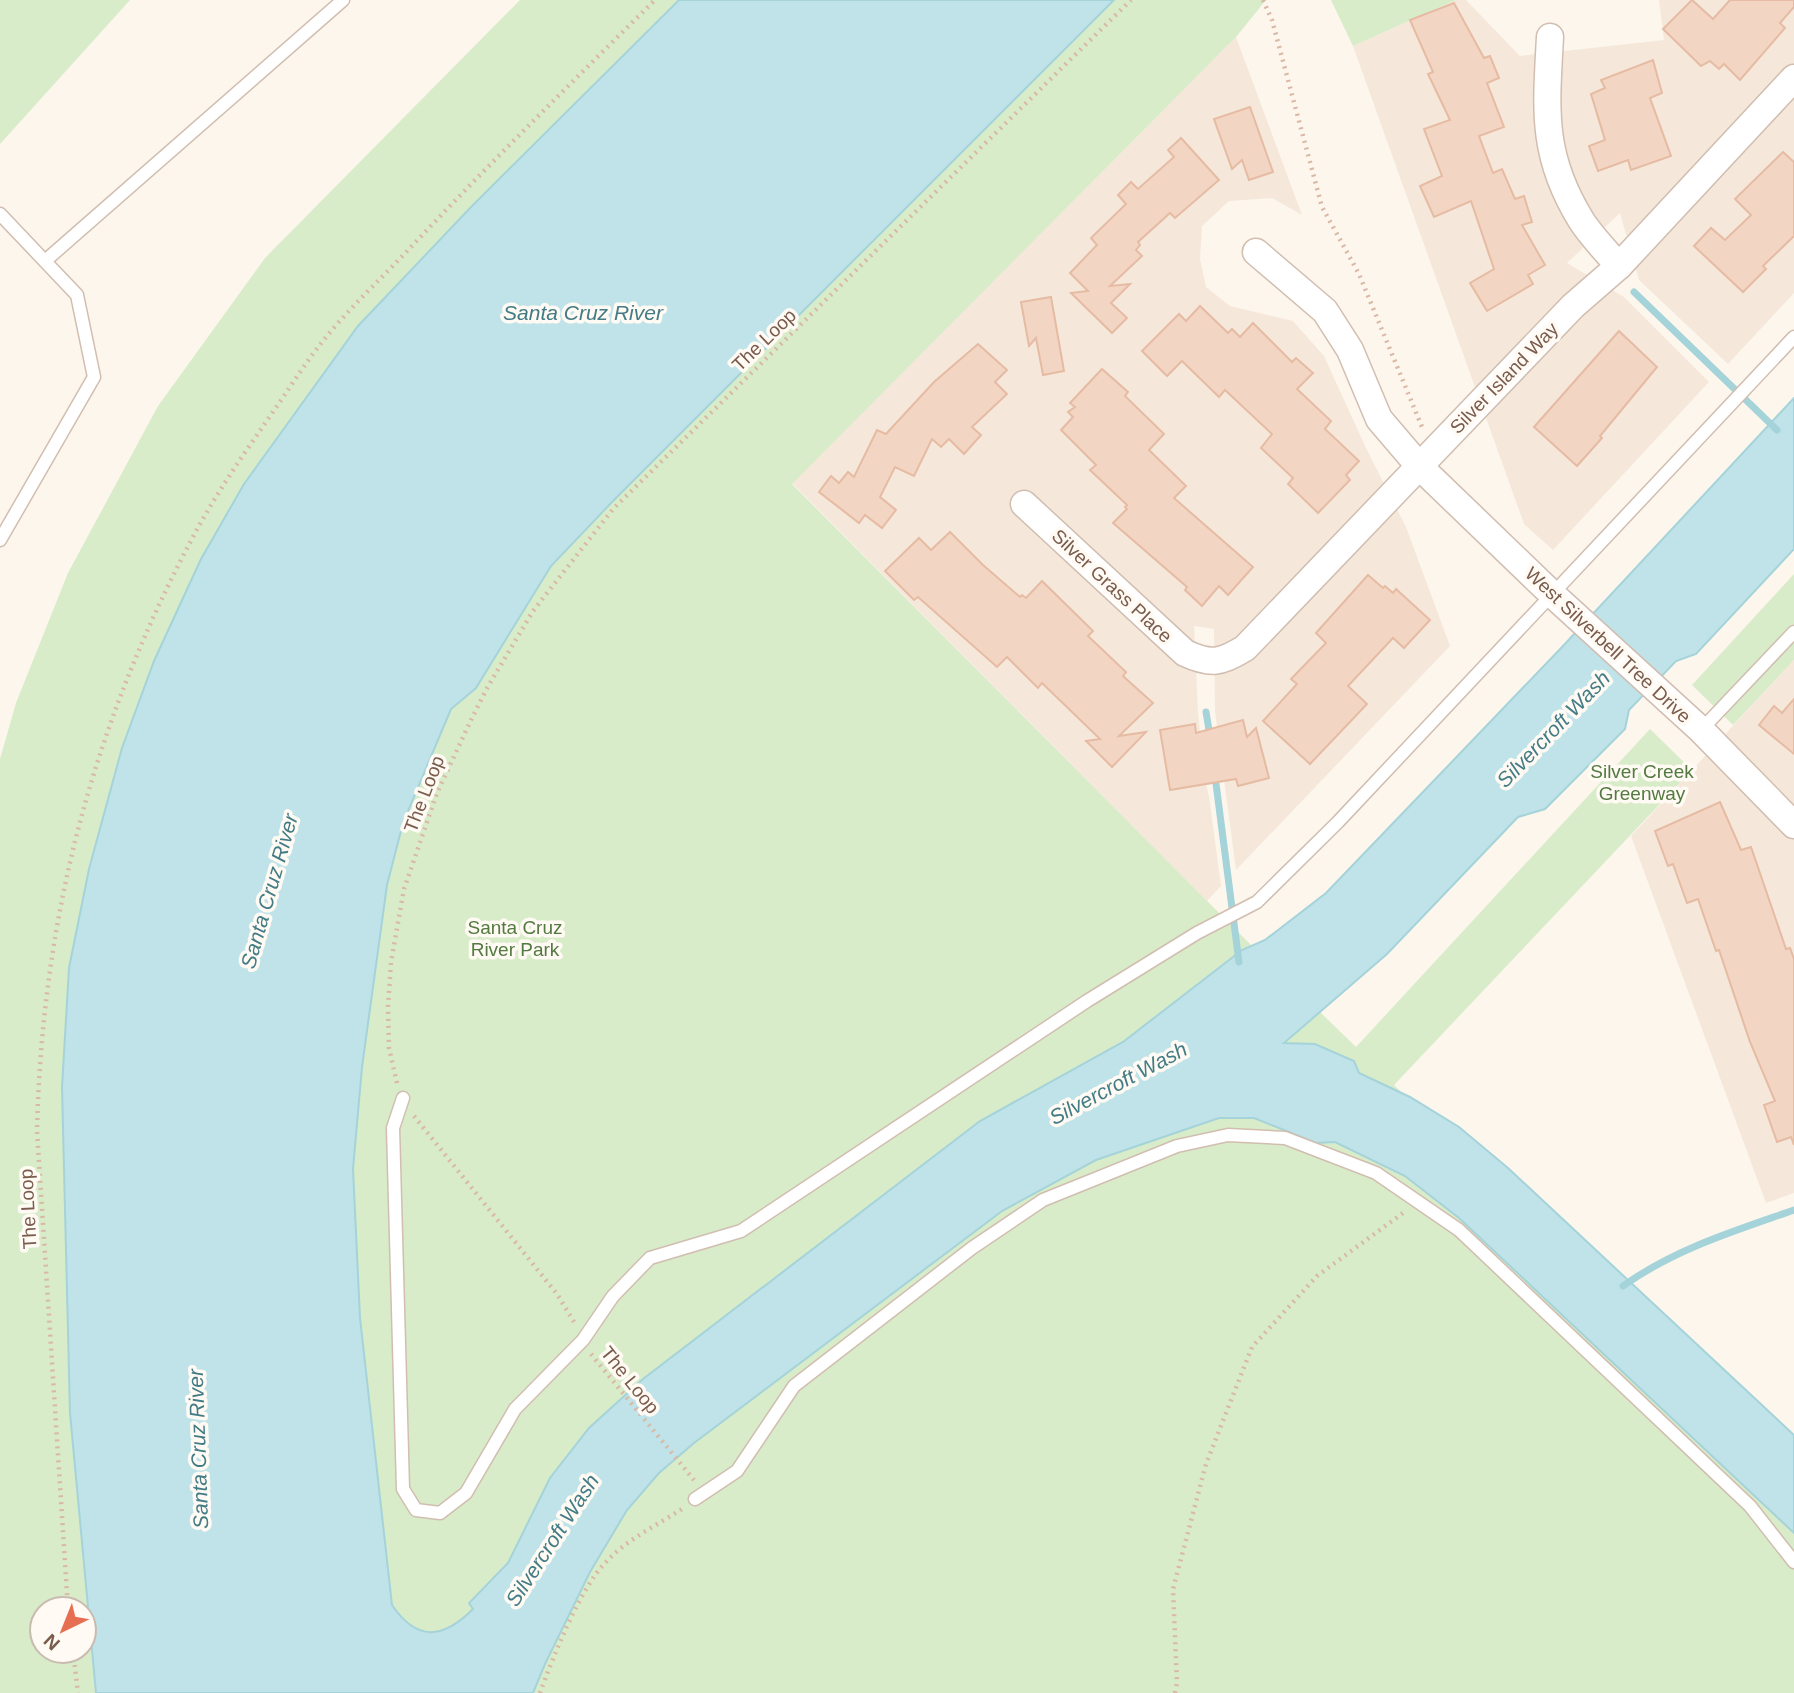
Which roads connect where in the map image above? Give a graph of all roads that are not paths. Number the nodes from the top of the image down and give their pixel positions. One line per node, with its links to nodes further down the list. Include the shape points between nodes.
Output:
1 (343, 0): 6 (lane)
2 (1550, 37): 7 (street, via 1548,143 1581,222)
3 (1794, 78): 7 (street, Silver Island Way)
4 (0, 214): 6 (lane)
5 (1256, 252): 9 (street, West Silverbell Tree Drive, via 1325,311 1350,350 1379,419)
6 (45, 261): 11 (lane, via 77,295 94,377)
7 (1619, 266): 9 (street, Silver Island Way, via 1573,306)
8 (1794, 337): 12 (lane)
9 (1426, 460): 12 (street, West Silverbell Tree Drive); 14 (street, Silver Island Way, via 1245,648)
10 (1024, 504): 14 (street, Silver Grass Place, via 1164,636)
11 (0, 540)
12 (1553, 595): 15 (street, West Silverbell Tree Drive); 17 (lane, via 1257,902 1087,1001 741,1231 650,1258 613,1296 583,1340 515,1409 467,1493 440,1513 416,1510 403,1489 393,1128)
13 (1794, 632): 15 (lane)
14 (1210, 666)
15 (1701, 730): 16 (street, West Silverbell Tree Drive)
16 (1794, 825)
17 (403, 1098)
18 (695, 1499): 19 (lane, via 737,1471 794,1386 972,1248 1043,1200 1177,1146 1228,1135 1285,1138 1376,1173 1459,1230 1750,1506)
19 (1794, 1562)

